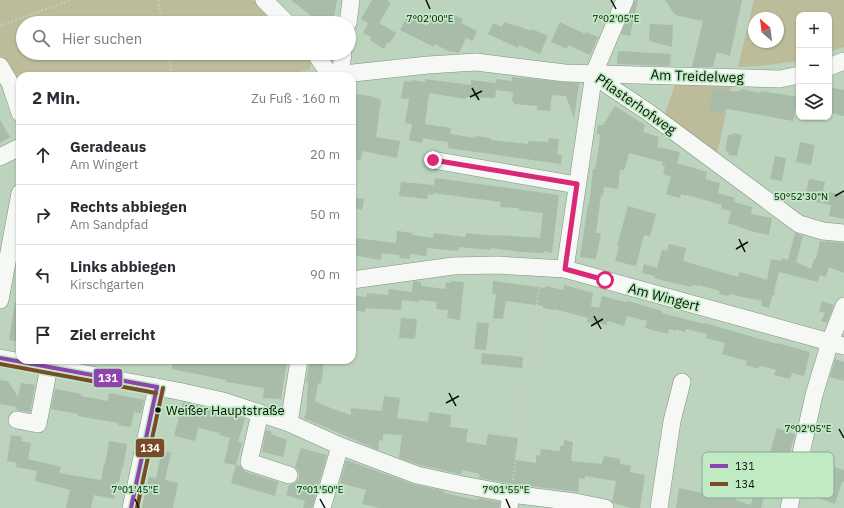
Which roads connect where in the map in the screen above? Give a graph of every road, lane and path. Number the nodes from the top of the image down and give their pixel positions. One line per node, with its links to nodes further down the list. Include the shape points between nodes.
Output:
1 (72, 0): 6 (path)
2 (158, 0): 7 (path)
3 (264, 0): 8 (street)
4 (351, 0): 9 (street)
5 (625, 0): 22 (street)
6 (28, 16)
7 (161, 16)
8 (280, 16)
9 (349, 16)
10 (16, 20): 11 (path)
11 (0, 26)
12 (169, 60): 18 (path)
13 (321, 60): 19 (street)
14 (340, 60): 20 (street)
15 (844, 61): 17 (street)
16 (0, 66): 24 (street, via 10,83)
17 (832, 66)
18 (171, 72)
19 (331, 72)
20 (335, 72)
21 (356, 73): 22 (street, Pflasterhofweg, via 476,62 565,73)
22 (594, 73): 23 (street, Am Treidelweg, via 780,79); 28 (street); 30 (street, Pflasterhofweg, via 799,224)
23 (796, 76)
24 (16, 101)
25 (16, 149): 26 (street)
26 (0, 157)
27 (433, 160): 28 (street)
28 (577, 184): 32 (street)
29 (16, 214): 34 (street)
30 (844, 233)
31 (541, 268): 32 (street, Am Wingert); 33 (street, Am Wingert, via 498,265 453,266); 51 (path)
32 (565, 269): 36 (street, Am Wingert)
33 (356, 279)
34 (0, 300)
35 (844, 306): 36 (street)
36 (837, 344): 48 (street, via 814,395)
37 (0, 358): 38 (street)
38 (16, 361)
39 (33, 364): 41 (street)
40 (298, 364): 46 (street)
41 (49, 367): 43 (street); 45 (street, via 38,424)
42 (682, 382): 55 (street, via 672,421)
43 (157, 387): 44 (street, via 223,401); 53 (street)
44 (260, 413): 46 (street); 49 (street, via 249,462)
45 (17, 420)
46 (289, 423): 47 (street)
47 (342, 446): 51 (street, via 417,475 458,484); 52 (street)
48 (802, 452)
49 (289, 475)
50 (791, 498): 56 (street)
51 (510, 501): 54 (street, via 575,502)
52 (326, 502)
53 (131, 508)
54 (605, 508)
55 (659, 508)
56 (789, 508)

